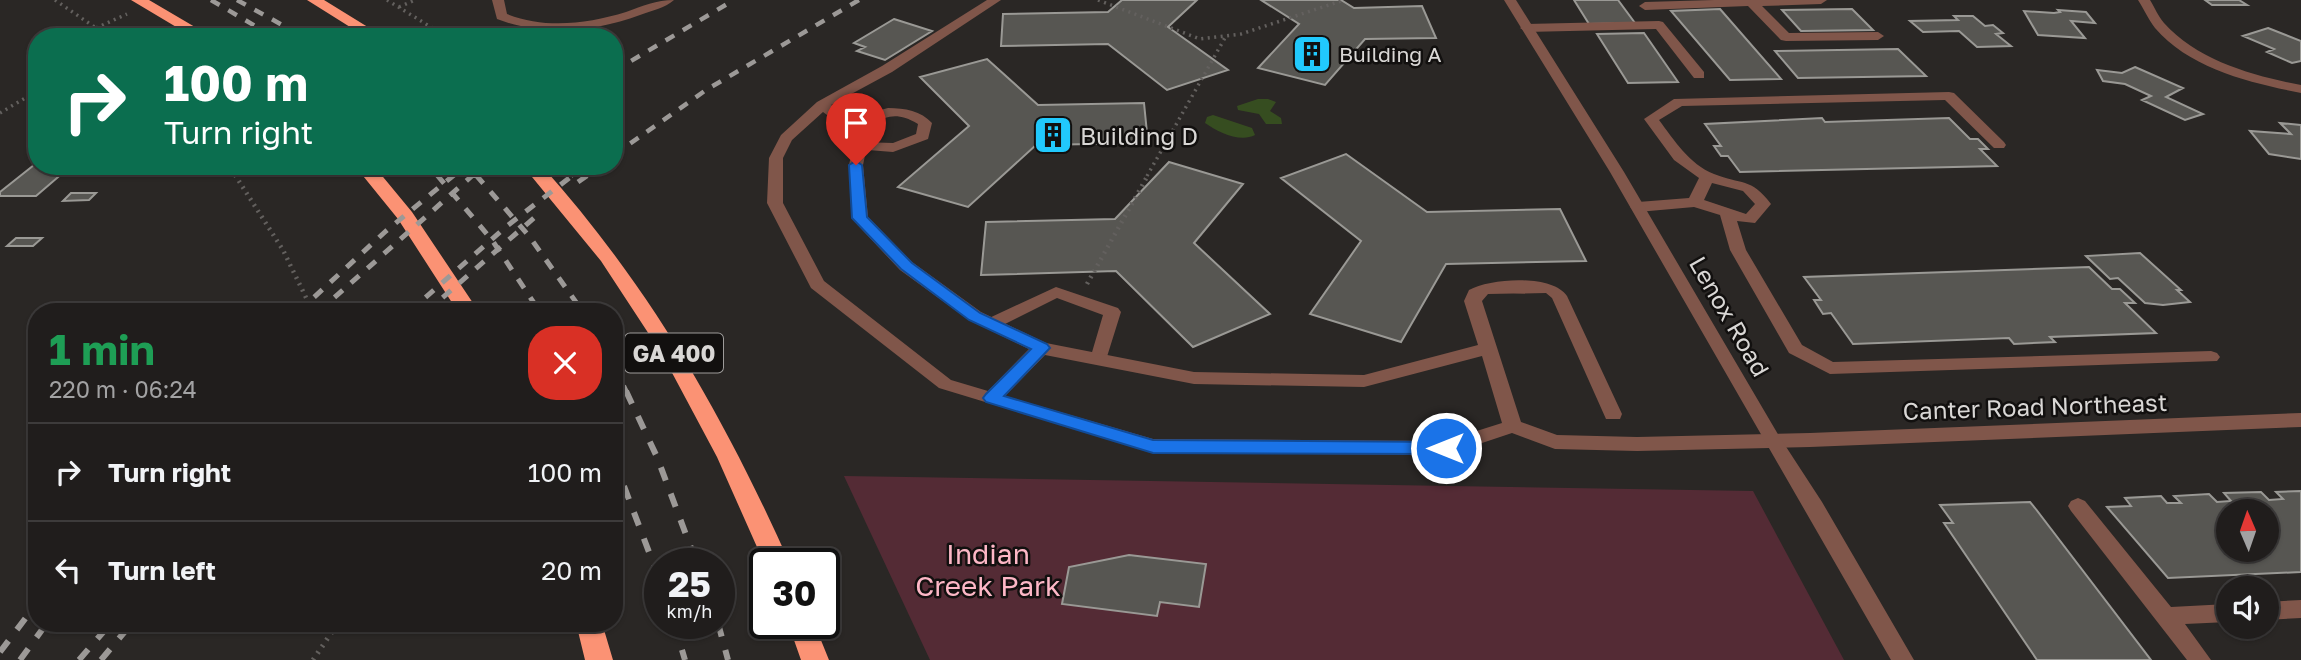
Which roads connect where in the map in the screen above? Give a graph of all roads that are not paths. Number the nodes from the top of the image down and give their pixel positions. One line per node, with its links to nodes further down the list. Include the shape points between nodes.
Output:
1 (138, 0): 12 (highway)
2 (314, 0): 13 (highway)
3 (498, 0): 4 (street, via 501,16 536,26 611,21)
4 (668, 0)
5 (995, 0): 18 (street)
6 (1510, 0): 14 (street, Lenox Road)
7 (1821, 0): 10 (street)
8 (2144, 0): 17 (street, via 2160,26 2192,51 2245,76)
9 (1642, 3): 10 (street); 11 (street)
10 (1752, 3): 15 (street, via 1786,37)
11 (1659, 25): 14 (street); 16 (street)
12 (189, 28)
13 (362, 28)
14 (1526, 28): 26 (street, Lenox Road)
15 (1878, 36)
16 (1699, 75)
17 (2301, 89)
18 (822, 105): 19 (street); 34 (street, via 786,138 776,159 775,203 817,284 945,384)
19 (852, 127): 20 (street); 20 (street, via 867,116 891,111 913,114 925,123 923,136 906,146 881,150)
20 (860, 145): 29 (street, via 856,165 860,218 906,266 975,316)
21 (1999, 145): 24 (street, via 1950,96 1679,102 1651,119 1679,157)
22 (371, 175): 28 (highway)
23 (540, 175): 40 (highway, GA 400, via 608,254 682,366)
24 (1707, 177): 25 (street); 27 (street, via 1748,188 1763,204 1749,220)
25 (1695, 202): 26 (street); 27 (street)
26 (1638, 207): 38 (street, Lenox Road)
27 (1727, 214): 32 (street, via 1738,250 1795,349 1830,368)
28 (463, 303)
29 (993, 323): 30 (street); 33 (street, via 1056,292 1112,312)
30 (1041, 348): 33 (street); 34 (street)
31 (1488, 348): 33 (street, via 1364,381 1194,378); 35 (street, via 1473,301 1475,294 1484,289 1552,289); 37 (street)
32 (2211, 357)
33 (1099, 359)
34 (992, 398): 37 (street, via 1153,446 1446,448)
35 (1613, 414)
36 (2301, 420): 38 (street, Canter Road Northeast)
37 (1513, 426): 38 (street, Canter Road Northeast, via 1555,442)
38 (1772, 441): 49 (street, Lenox Road)
39 (2078, 506): 44 (street)
40 (770, 548)
41 (2301, 609): 42 (street)
42 (2279, 610)
43 (2216, 614): 44 (street)
44 (2165, 616): 50 (street)
45 (591, 632): 47 (highway)
46 (807, 639): 48 (highway)
47 (599, 660)
48 (815, 660)
49 (1903, 660)
50 (2200, 660)

